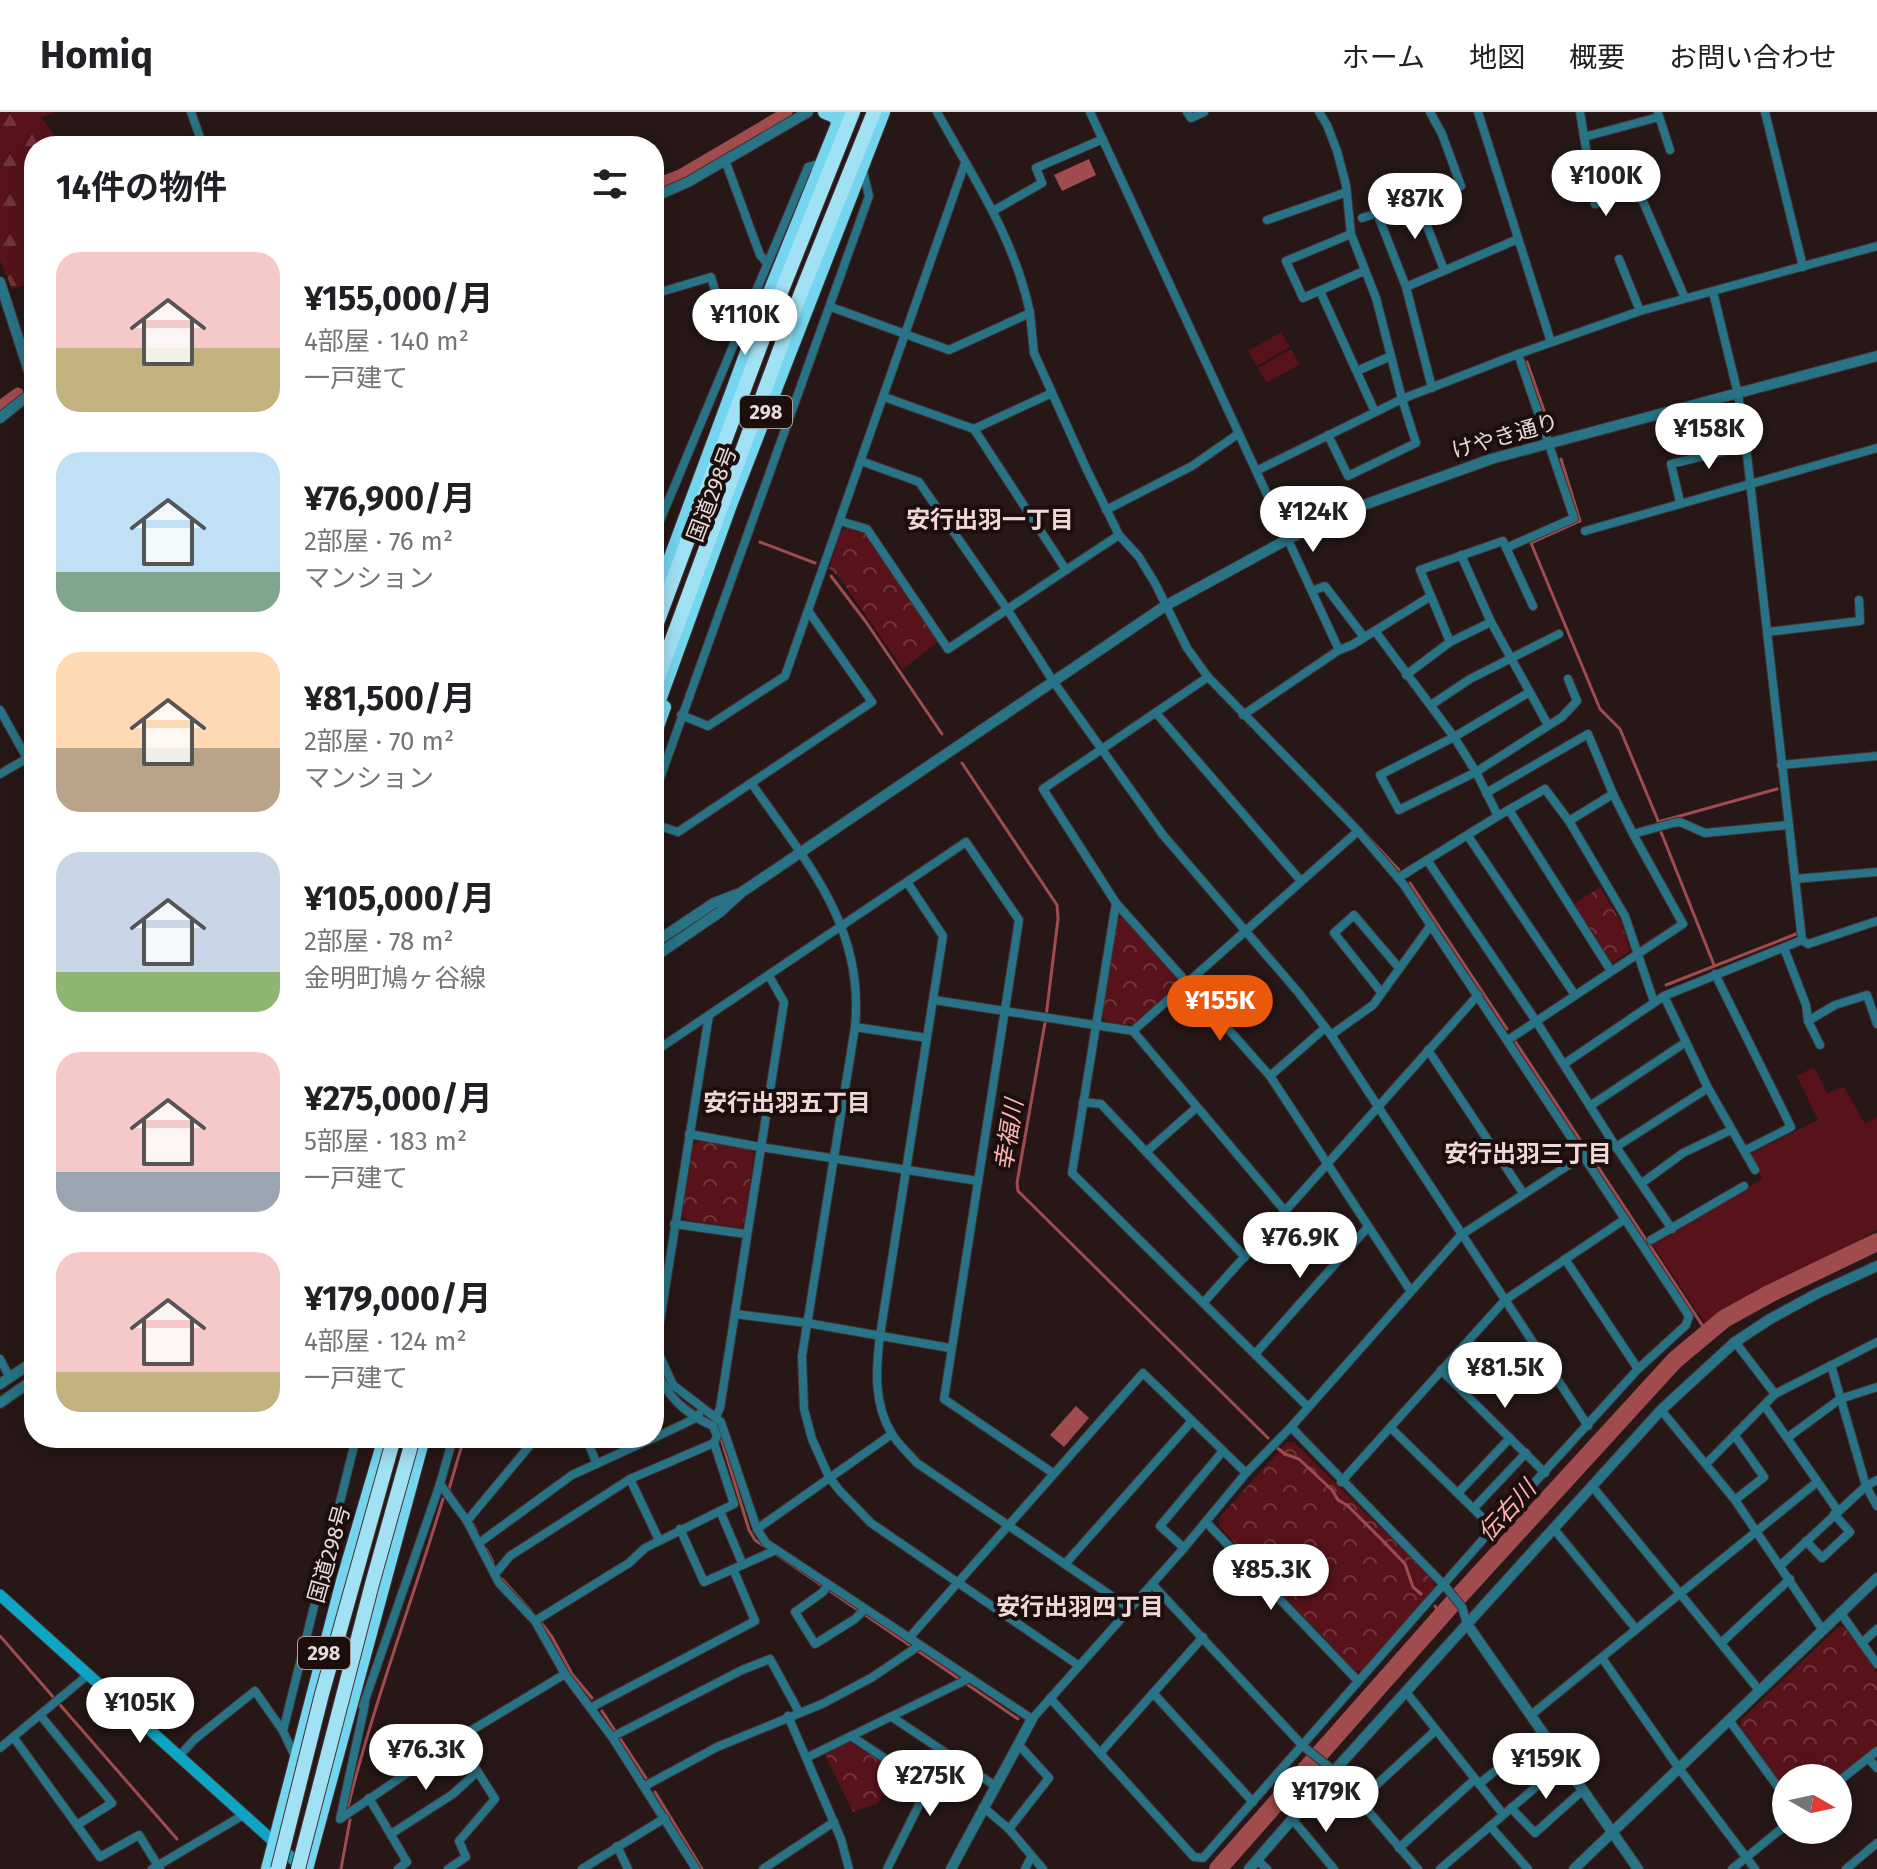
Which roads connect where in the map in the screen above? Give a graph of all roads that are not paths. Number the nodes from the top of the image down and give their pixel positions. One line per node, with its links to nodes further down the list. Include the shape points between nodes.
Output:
1 (191, 112): 18 (street)
2 (808, 112): 22 (street)
3 (825, 112): 17 (highway)
4 (853, 112): 92 (highway)
5 (874, 112): 105 (highway)
6 (883, 112): 25 (highway, 国道298号 / 298)
7 (937, 112): 24 (street)
8 (1090, 112): 20 (street)
9 (1187, 112): 10 (street, via 1191,118)
10 (1204, 112)
11 (1319, 112): 26 (street, via 1337,151)
12 (1430, 112): 28 (street, via 1461,186)
13 (1478, 112): 34 (street)
14 (1580, 112): 19 (street)
15 (1765, 112): 38 (street)
16 (1659, 114): 19 (street); 21 (street)
17 (840, 117): 23 (highway, 国道298号 / 298)
18 (199, 136)
19 (1584, 137): 46 (street, via 1595,204 1638,190)
20 (1103, 139): 29 (street, via 1036,168 1042,183); 67 (street)
21 (1670, 150)
22 (725, 160): 27 (street); 37 (street)
23 (821, 163): 37 (street, via 808,167); 75 (highway, 国道298号 / 298)
24 (965, 163): 29 (street); 50 (street)
25 (862, 167): 47 (street, via 869,196); 77 (highway, 国道298号 / 298)
26 (1347, 192): 32 (street); 33 (street)
27 (664, 193)
28 (1417, 200): 30 (street); 39 (street)
29 (993, 211): 49 (street, via 1015,257)
30 (1377, 213): 31 (street); 42 (street)
31 (1362, 218)
32 (1267, 220)
33 (1351, 234): 40 (street); 44 (street, via 1286,261 1303,298)
34 (1518, 239): 39 (street); 52 (street)
35 (1877, 246): 38 (street)
36 (1619, 259): 48 (street)
37 (767, 263): 51 (street)
38 (1803, 267): 45 (street)
39 (1444, 270): 42 (street)
40 (1364, 271): 44 (street); 54 (street)
41 (0, 282): 56 (street)
42 (1406, 287): 58 (street)
43 (664, 291): 51 (street, via 711,277 726,326)
44 (1320, 291): 57 (street)
45 (1713, 292): 46 (street); 60 (street)
46 (1685, 298): 48 (street)
47 (831, 307): 50 (street); 116 (street)
48 (1640, 311): 52 (street)
49 (1030, 313): 50 (street, via 949,350); 59 (street, via 1034,353)
50 (905, 333): 61 (street)
51 (737, 334): 79 (street)
52 (1551, 342): 53 (street)
53 (1518, 354): 58 (street); 69 (street)
54 (1391, 356): 57 (street); 63 (street)
55 (1877, 356): 60 (street, けやき通り)
56 (24, 358)
57 (1357, 371): 64 (street)
58 (1432, 388): 63 (street)
59 (1052, 393): 66 (street); 78 (street)
60 (1738, 394): 69 (street, けやき通り); 70 (street)
61 (884, 397): 66 (street); 72 (street)
62 (24, 398): 65 (street)
63 (1402, 399): 64 (street); 68 (street, via 1416,443 1348,476)
64 (1375, 412): 68 (street)
65 (0, 418)
66 (974, 429): 87 (street)
67 (1238, 434): 73 (street); 78 (street, via 1192,466)
68 (1328, 435): 73 (street)
69 (1549, 443): 83 (street, けやき通り, via 1424,482); 84 (street, via 1574,518)
70 (1746, 446): 74 (street); 76 (street, via 1671,464)
71 (1877, 448): 74 (street)
72 (861, 461): 80 (street); 95 (street, via 919,482)
73 (1256, 471): 83 (street)
74 (1751, 482): 76 (street); 99 (street)
75 (696, 486): 86 (highway); 88 (highway, 国道298号 / 298)
76 (1680, 502): 81 (street)
77 (730, 505): 110 (highway, 国道298号 / 298); 112 (highway)
78 (1106, 510): 82 (street)
79 (664, 511)
80 (840, 521): 95 (street, via 867,529 948,649); 96 (street)
81 (1585, 531)
82 (1119, 535): 87 (street); 93 (street, via 1139,557)
83 (1288, 539): 89 (street); 93 (street, けやき通り)
84 (1506, 548): 85 (street, via 1503,541); 94 (street)
85 (1461, 555): 90 (street, via 1420,570); 97 (street)
86 (664, 564)
87 (1066, 570): 95 (street)
88 (664, 575)
89 (1312, 591): 101 (street, via 1325,586); 103 (street)
90 (1431, 596): 98 (street); 102 (street)
91 (1859, 600): 99 (street, via 1860,621)
92 (664, 604)
93 (1165, 606): 107 (street); 109 (street, けやき通り)
94 (1533, 606)
95 (1007, 609): 109 (street)
96 (809, 612): 116 (street, via 785,676 708,726); 128 (street, via 872,702)
97 (1491, 622): 102 (street); 104 (street)
98 (1375, 631): 101 (street); 106 (street)
99 (1767, 632): 125 (street)
100 (1559, 634): 104 (street)
101 (1364, 637): 103 (street)
102 (1450, 642): 106 (street)
103 (1339, 650): 117 (street)
104 (1509, 657): 111 (street); 113 (street)
105 (664, 661)
106 (1406, 675): 113 (street)
107 (1208, 677): 115 (street); 117 (street)
108 (1568, 679): 118 (street, via 1577,701)
109 (1053, 681): 120 (street); 139 (street, けやき通り)
110 (664, 686)
111 (1528, 693): 118 (street); 119 (street)
112 (664, 705)
113 (1431, 705): 119 (street)
114 (0, 710): 121 (street)
115 (1156, 713): 120 (street); 144 (street)
116 (681, 715): 124 (street)
117 (1243, 715): 136 (street)
118 (1548, 725): 126 (street)
119 (1454, 737): 126 (street); 126 (street, via 1380,775 1399,810)
120 (1101, 750): 147 (street, via 1043,789); 151 (street, via 1163,835)
121 (24, 755)
122 (1877, 756): 125 (street)
123 (24, 760): 127 (street)
124 (664, 765)
125 (1781, 765): 134 (street)
126 (1476, 772): 129 (street)
127 (0, 774)
128 (752, 784): 135 (street, via 678,832); 139 (street)
129 (1486, 793): 130 (street, via 1588,734); 132 (street)
130 (1613, 794): 133 (street); 137 (street)
131 (1509, 810): 132 (street); 133 (street, via 1545,789); 158 (street)
132 (1498, 816): 138 (street)
133 (1569, 821): 156 (street, via 1625,916)
134 (1788, 825): 137 (street, via 1705,833 1680,822); 143 (street)
135 (664, 827)
136 (1358, 831): 142 (street); 144 (street)
137 (1633, 834): 156 (street, via 1683,924)
138 (1468, 836): 140 (street); 164 (street)
139 (800, 853): 146 (street, けやき通り); 149 (street)
140 (1427, 860): 142 (street); 171 (street)
141 (1877, 872): 143 (street)
142 (1398, 878): 150 (street)
143 (1795, 879): 153 (street)
144 (1301, 881): 151 (street)
145 (907, 882): 149 (street); 166 (street, via 943,936); 168 (street, via 966,842 1019,920)
146 (742, 892): 152 (street, via 714,903); 155 (street)
147 (1116, 903): 161 (street); 174 (street)
148 (1877, 921): 153 (street, via 1822,941)
149 (843, 925): 160 (street); 175 (street, via 856,975)
150 (1431, 925): 157 (street); 163 (street)
151 (1246, 931): 161 (street); 177 (street)
152 (664, 936)
153 (1802, 940): 154 (street)
154 (1784, 948): 159 (street); 172 (street)
155 (664, 950)
156 (1636, 956): 158 (street); 167 (street)
157 (1399, 968): 162 (street); 162 (street, via 1354,915 1334,933)
158 (1611, 971): 164 (street)
159 (1715, 974): 165 (street); 195 (street, via 1791,1127)
160 (769, 976): 170 (street); 193 (street, via 784,1002)
161 (1187, 981): 176 (street); 185 (street)
162 (1381, 992): 177 (street, via 1373,1005)
163 (1478, 995): 179 (street); 183 (street)
164 (1575, 995): 171 (street)
165 (1664, 996): 167 (street); 180 (street)
166 (934, 1000): 168 (street); 178 (street)
167 (1654, 1002): 184 (street)
168 (1004, 1010): 174 (street); 202 (street)
169 (1875, 1010): 172 (street, via 1867,995); 173 (street)
170 (709, 1015): 181 (street); 192 (street)
171 (1536, 1021): 179 (street); 184 (street)
172 (1808, 1021): 182 (street)
173 (1877, 1024)
174 (1095, 1026): 176 (street); 187 (street)
175 (855, 1027): 178 (street); 198 (street)
176 (1133, 1031): 189 (street)
177 (1328, 1031): 185 (street); 190 (street)
178 (927, 1038): 200 (street)
179 (1508, 1040): 197 (street)
180 (1686, 1042): 186 (street); 188 (street)
181 (664, 1045)
182 (1820, 1045)
183 (1428, 1050): 190 (street); 205 (street)
184 (1564, 1064): 188 (street)
185 (1270, 1076): 199 (street)
186 (1708, 1088): 191 (street); 194 (street)
187 (1083, 1102): 196 (street, via 1101,1104); 220 (street, via 1072,1173)
188 (1590, 1106): 194 (street)
189 (1196, 1108): 196 (street); 206 (street)
190 (1378, 1109): 199 (street); 212 (street)
191 (1731, 1130): 195 (street); 203 (street, via 1683,1153)
192 (689, 1134): 193 (street); 208 (street)
193 (760, 1147): 198 (street); 211 (street)
194 (1616, 1147): 203 (street)
195 (1744, 1151): 201 (street)
196 (1146, 1152): 214 (street)
197 (1584, 1155): 205 (street); 207 (street)
198 (834, 1158): 200 (street); 222 (street)
199 (1326, 1165): 206 (street); 209 (street)
200 (906, 1170): 202 (street); 223 (street)
201 (1755, 1170)
202 (978, 1181): 226 (street)
203 (1642, 1183): 210 (street)
204 (1744, 1186): 210 (street)
205 (1523, 1193): 212 (street)
206 (1285, 1211): 214 (street)
207 (1625, 1219): 215 (street); 232 (street, via 1689,1316 1686,1325)
208 (674, 1224): 211 (street); 217 (street)
209 (1368, 1227): 218 (street); 227 (street)
210 (1672, 1229): 213 (street)
211 (746, 1234): 221 (street)
212 (1461, 1235): 218 (street); 219 (street)
213 (1651, 1240)
214 (1245, 1257): 220 (street)
215 (1565, 1259): 219 (street); 232 (street)
216 (1877, 1266): 224 (street, via 1818,1293)
217 (664, 1288)
218 (1410, 1290): 242 (street)
219 (1505, 1300): 233 (street); 248 (street)
220 (1204, 1302): 227 (street)
221 (735, 1314): 222 (street); 245 (street)
222 (807, 1323): 223 (street); 274 (street, via 801,1375 804,1409)
223 (880, 1335): 226 (street); 252 (street, via 876,1374 882,1413)
224 (1735, 1342): 238 (street); 244 (street)
225 (1877, 1342): 230 (street)
226 (950, 1348): 271 (street, via 944,1399)
227 (1256, 1353): 242 (street)
228 (0, 1359): 234 (street)
229 (664, 1365): 243 (street, via 673,1385)
230 (1831, 1365): 238 (street); 239 (street)
231 (24, 1368): 234 (street)
232 (1638, 1369): 248 (street)
233 (1441, 1370): 250 (street); 254 (street)
234 (5, 1381)
235 (24, 1386): 240 (street)
236 (664, 1387): 246 (street)
237 (1877, 1387): 239 (street)
238 (1775, 1394): 241 (street)
239 (1840, 1399): 255 (street); 281 (street)
240 (0, 1403)
241 (1764, 1405): 253 (street); 255 (street)
242 (1308, 1407): 249 (street)
243 (702, 1410): 245 (street); 246 (street)
244 (1661, 1410): 270 (street); 280 (street)
245 (716, 1417): 293 (street)
246 (696, 1418): 251 (street); 256 (street, via 713,1426)
247 (1192, 1421): 267 (street); 271 (street, via 1143,1373); 301 (street)
248 (1588, 1426): 273 (street)
249 (1291, 1427): 272 (street); 277 (street)
250 (1391, 1428): 277 (street); 282 (street)
251 (664, 1433)
252 (892, 1434): 274 (street); 290 (street, via 917,1463)
253 (1735, 1436): 270 (street); 283 (street, via 1764,1477)
254 (1510, 1438): 268 (street); 282 (street)
255 (1787, 1438): 278 (street)
256 (714, 1443): 275 (street); 286 (street, via 734,1504)
257 (354, 1448): 350 (street)
258 (376, 1448): 308 (highway)
259 (382, 1448): 308 (highway, 国道298号 / 298)
260 (391, 1448): 403 (highway, bridge)
261 (410, 1448): 404 (highway, bridge)
262 (422, 1448): 347 (highway, 298)
263 (450, 1448): 279 (street)
264 (528, 1448): 288 (street)
265 (590, 1448): 269 (street)
266 (632, 1448): 269 (street)
267 (1223, 1451): 272 (street); 299 (street, via 1160,1526)
268 (1526, 1453): 273 (street); 285 (street)
269 (597, 1464): 298 (street, via 572,1475)
270 (1706, 1464): 283 (street)
271 (1053, 1473): 290 (street)
272 (1246, 1473): 289 (street)
273 (1545, 1473): 291 (street)
274 (829, 1477): 293 (street); 309 (street, via 871,1523)
275 (630, 1479): 296 (street); 305 (street, via 510,1556)
276 (1877, 1480): 281 (street)
277 (1341, 1482): 312 (street)
278 (1817, 1482): 287 (street); 295 (street)
279 (440, 1484): 288 (street); 339 (street)
280 (1592, 1486): 294 (street); 313 (street)
281 (1866, 1486): 284 (street); 287 (street)
282 (1458, 1493): 285 (street)
283 (1735, 1500): 295 (street)
284 (1877, 1506)
285 (1474, 1508): 291 (street)
286 (720, 1511): 292 (street); 302 (street)
287 (1836, 1513): 297 (street); 297 (street, via 1850,1532 1822,1558)
288 (467, 1521): 298 (street)
289 (1206, 1522): 299 (street); 334 (street)
290 (1008, 1526): 301 (street); 309 (street)
291 (1493, 1528): 312 (street)
292 (680, 1529): 296 (street); 304 (street, via 704,1582)
293 (757, 1529): 300 (street)
294 (1554, 1529): 319 (street); 320 (street)
295 (1755, 1530): 303 (street); 313 (street)
296 (659, 1540): 318 (street)
297 (1806, 1541): 303 (street)
298 (479, 1543): 305 (street)
299 (1184, 1548): 310 (street)
300 (776, 1550): 302 (street); 311 (street)
301 (1065, 1564): 315 (street)
302 (743, 1565): 304 (street)
303 (1781, 1565): 307 (street)
304 (734, 1571): 340 (street, via 755,1621)
305 (495, 1574): 318 (street)
306 (1877, 1578): 317 (street)
307 (1790, 1579): 321 (street); 325 (street)
308 (343, 1581): 365 (highway, 国道298号 / 298)
309 (958, 1582): 324 (street); 330 (street)
310 (1152, 1584): 315 (street); 323 (street)
311 (828, 1585): 316 (street); 316 (street, via 795,1612 815,1644)
312 (1445, 1586): 319 (street, via 1462,1607); 334 (street)
313 (1680, 1591): 320 (street); 325 (street)
314 (0, 1595): 331 (main road)
315 (1129, 1608): 330 (street)
316 (865, 1609): 324 (street)
317 (1840, 1612): 321 (street); 326 (street)
318 (535, 1621): 332 (street)
319 (1467, 1624): 336 (street); 342 (street)
320 (1636, 1629): 328 (street)
321 (1822, 1629): 335 (street)
322 (1877, 1629): 326 (street)
323 (1203, 1637): 337 (street); 357 (street)
324 (909, 1638): 327 (street)
325 (1721, 1643): 335 (street)
326 (1862, 1643): 329 (street)
327 (920, 1645): 333 (street); 341 (street, via 871,1678)
328 (1602, 1658): 342 (street); 367 (street)
329 (1877, 1664)
330 (1078, 1665): 338 (street)
331 (89, 1674): 343 (street); 362 (main road)
332 (565, 1674): 340 (street); 355 (street)
333 (970, 1678): 345 (street); 346 (street)
334 (1358, 1681): 357 (street)
335 (1759, 1690): 348 (street)
336 (1406, 1692): 349 (street); 369 (street)
337 (1153, 1693): 360 (street); 380 (street)
338 (1050, 1698): 346 (street); 360 (street)
339 (365, 1704): 347 (street); 378 (street, via 340,1819)
340 (592, 1707): 353 (street)
341 (799, 1712): 344 (street); 353 (street, via 770,1659)
342 (1531, 1715): 351 (street)
343 (41, 1716): 354 (street); 387 (street, via 112,1803)
344 (788, 1716): 363 (street); 375 (street)
345 (892, 1717): 352 (street); 361 (street)
346 (1032, 1719): 356 (street)
347 (344, 1720): 405 (highway, 298)
348 (1729, 1720): 367 (street); 372 (street)
349 (1436, 1730): 373 (street); 379 (street)
350 (283, 1731): 362 (street, via 255,1691); 365 (street)
351 (1543, 1732): 366 (street); 373 (street)
352 (851, 1736): 363 (street); 376 (street)
353 (612, 1737): 375 (street)
354 (14, 1738): 358 (street); 387 (street)
355 (457, 1739): 371 (street); 378 (street)
356 (1019, 1745): 374 (street); 389 (street, via 1049,1778)
357 (1304, 1746): 369 (street); 380 (street)
358 (0, 1748)
359 (1877, 1751): 364 (street)
360 (1101, 1752): 380 (street, via 1194,1857 1203,1858)
361 (945, 1753): 374 (street); 376 (street)
362 (179, 1756): 383 (main road)
363 (806, 1758): 386 (street)
364 (1868, 1758): 368 (street); 370 (street)
365 (296, 1760): 393 (highway, 国道298号 / 298)
366 (1564, 1763): 377 (street); 382 (street)
367 (1678, 1767): 390 (street); 398 (street)
368 (1877, 1768)
369 (1333, 1771): 379 (street); 385 (street)
370 (1852, 1771)
371 (477, 1772): 391 (street); 407 (street, via 495,1799 459,1841 466,1857)
372 (1772, 1779)
373 (1477, 1781): 382 (street); 396 (street)
374 (994, 1785): 381 (street)
375 (645, 1786): 384 (street)
376 (928, 1787): 413 (street)
377 (1583, 1790): 382 (street, via 1535,1833); 390 (street)
378 (369, 1798): 391 (street)
379 (1360, 1800): 396 (street)
380 (1253, 1802)
381 (983, 1807): 389 (street); 414 (street)
382 (1507, 1811): 388 (street)
383 (245, 1814): 393 (main road); 401 (street)
384 (665, 1818): 395 (street); 410 (street)
385 (1293, 1820): 399 (street); 419 (street)
386 (834, 1822): 400 (street); 412 (street)
387 (77, 1825): 401 (street, via 100,1857 139,1835)
388 (1490, 1826): 421 (street); 422 (street)
389 (1009, 1829): 397 (street)
390 (1613, 1832): 423 (street); 424 (street)
391 (391, 1834): 406 (street, via 407,1862)
392 (1772, 1836): 398 (street)
393 (274, 1842): 402 (highway, 国道298号 / 298); 405 (main road)
394 (1877, 1843): 427 (street)
395 (617, 1846): 408 (street); 409 (street)
396 (1399, 1848): 420 (street)
397 (1031, 1857): 415 (street); 416 (street)
398 (1747, 1857): 425 (street); 426 (street)
399 (1257, 1860): 417 (street); 418 (street)
400 (777, 1865): 411 (street)
401 (157, 1868)
402 (268, 1869)
403 (278, 1869)
404 (298, 1869)
405 (305, 1869)
406 (398, 1869)
407 (448, 1869)
408 (582, 1869)
409 (628, 1869)
410 (696, 1869)
411 (763, 1869)
412 (849, 1869)
413 (887, 1869)
414 (951, 1869)
415 (1025, 1869)
416 (1043, 1869)
417 (1249, 1869)
418 (1267, 1869)
419 (1334, 1869)
420 (1418, 1869)
421 (1440, 1869)
422 (1528, 1869)
423 (1574, 1869)
424 (1638, 1869)
425 (1732, 1869)
426 (1755, 1869)
427 (1846, 1869)

